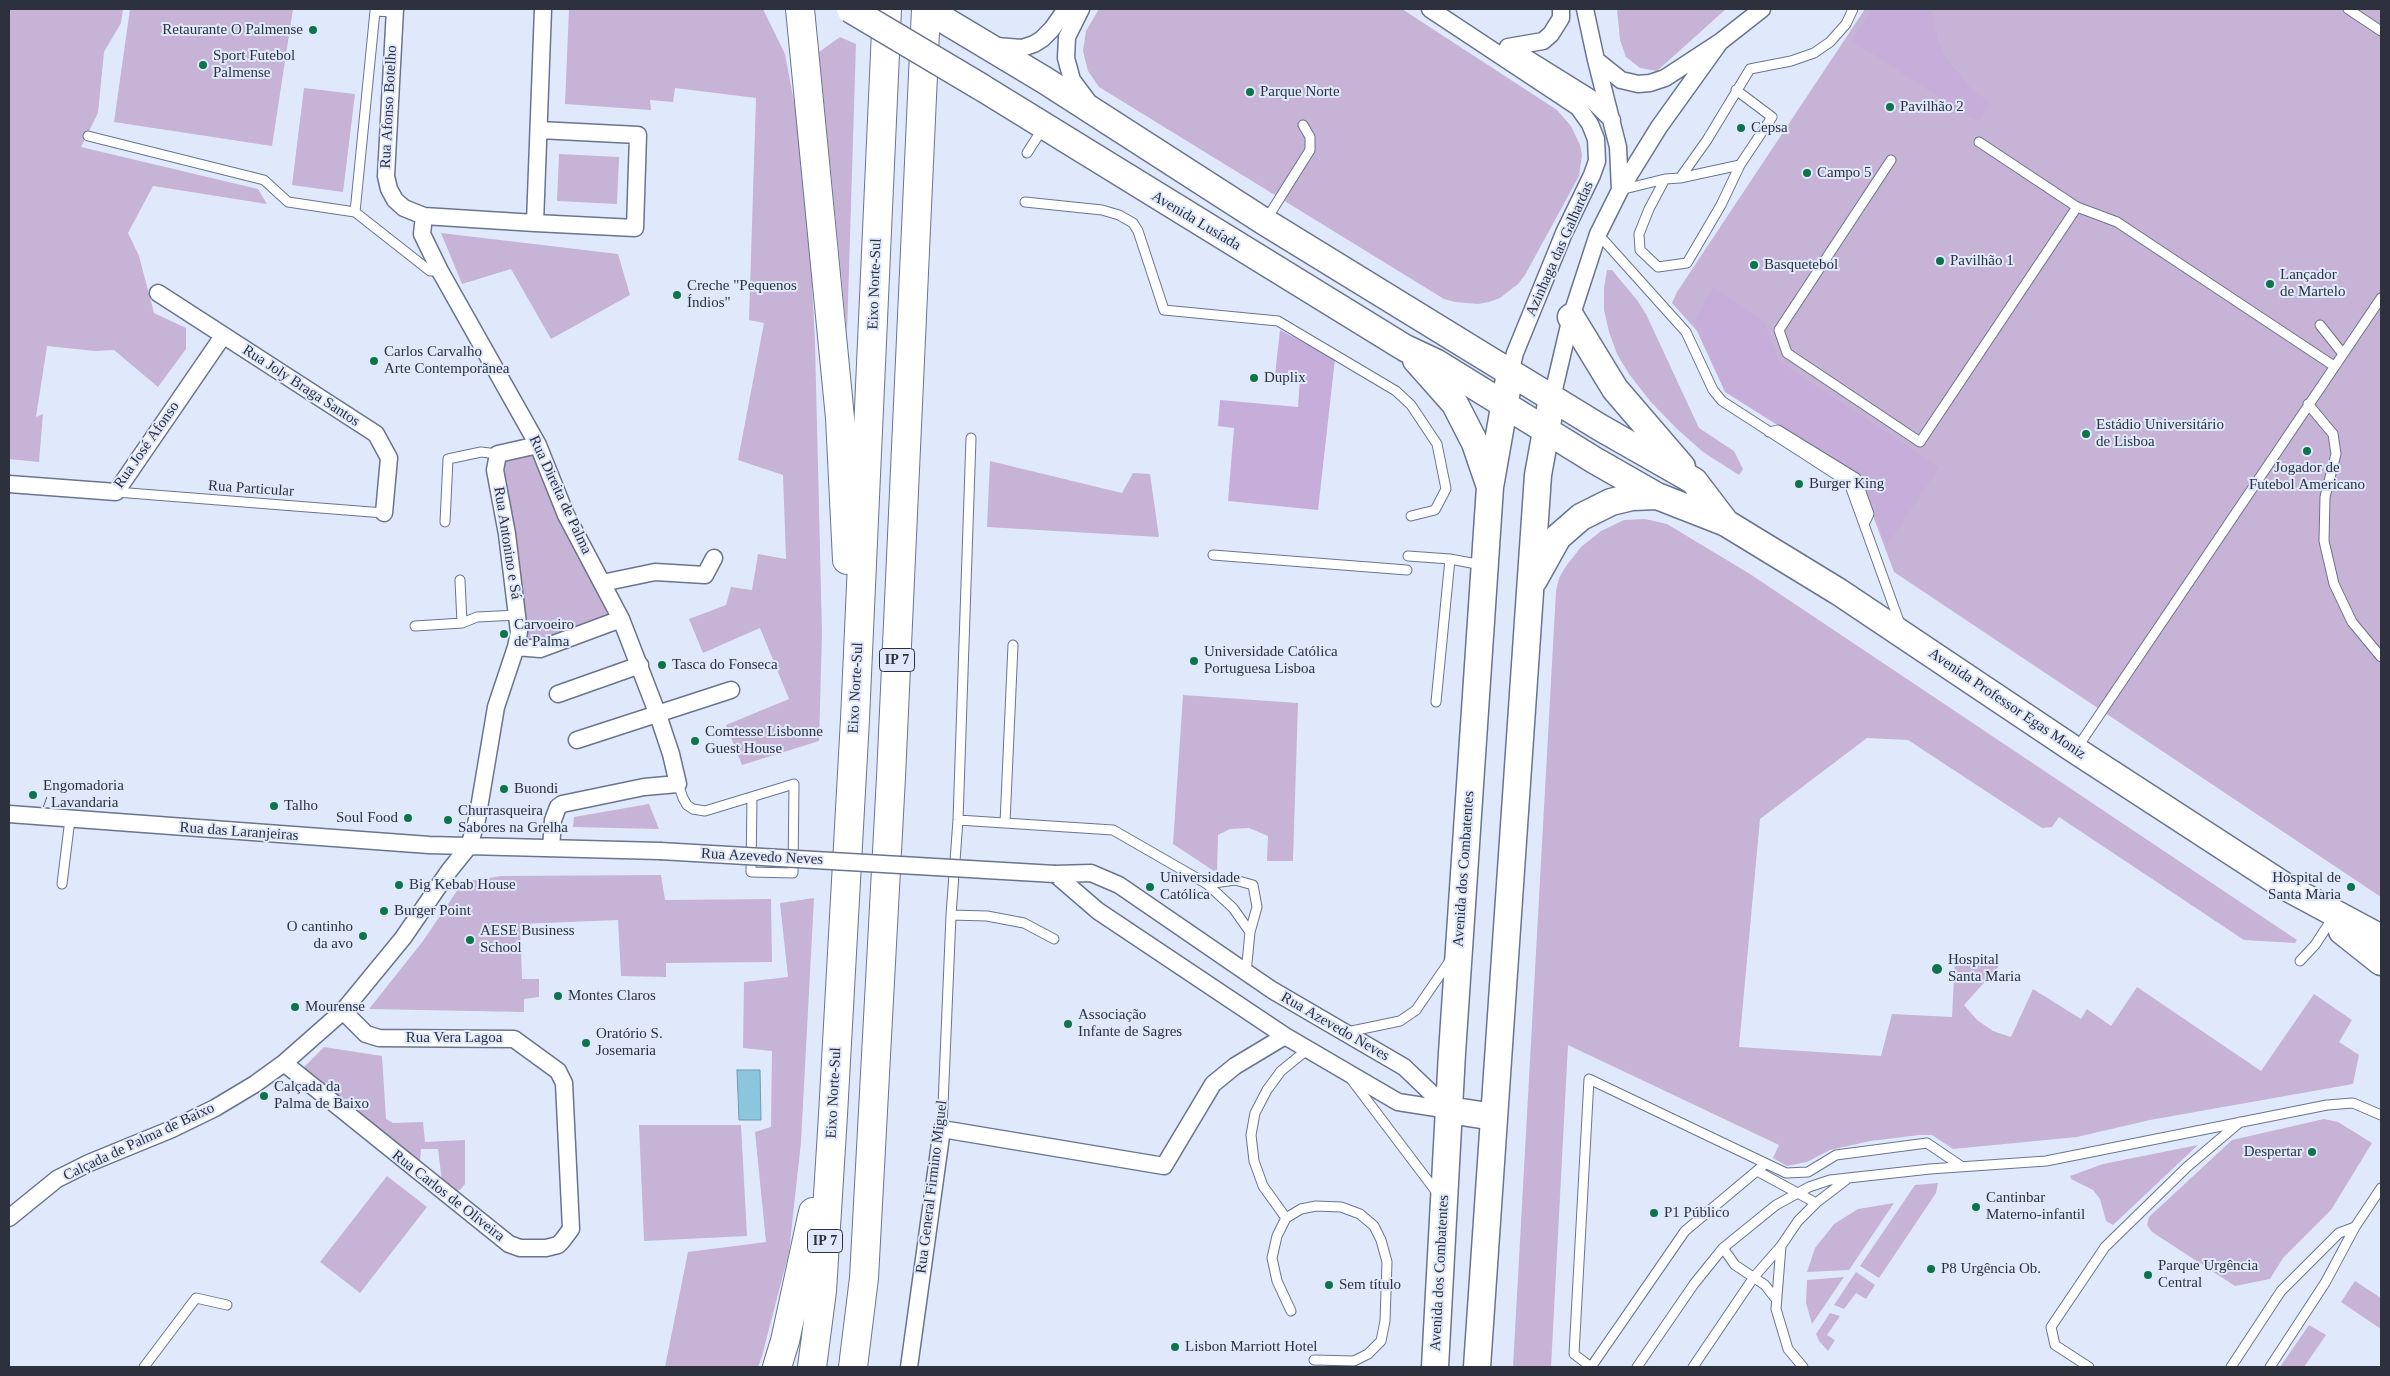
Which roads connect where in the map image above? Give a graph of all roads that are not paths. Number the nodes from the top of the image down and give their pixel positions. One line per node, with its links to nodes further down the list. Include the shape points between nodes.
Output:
1 (543, 9): 28 (street)
2 (780, 9): 22 (highway, via 788,20)
3 (800, 9): 22 (highway)
4 (850, 9): 27 (main road, Avenida Lusíada, bridge)
5 (887, 9): 92 (highway, Eixo Norte-Sul / IP 7)
6 (926, 9): 18 (main road); 146 (highway, IP 7, via 892,757)
7 (1066, 9): 18 (street, via 1042,40 1034,44 1004,48)
8 (1081, 9): 24 (street, via 1067,37 1066,60 1076,87)
9 (1430, 9): 53 (street, Azinhaga das Galhardas, via 1578,107 1596,139 1597,161 1519,344)
10 (1449, 9): 20 (street)
11 (1561, 9): 20 (street, via 1561,18 1543,41)
12 (1585, 9): 21 (street, Azinhaga das Galhardas)
13 (1762, 9): 19 (street, Azinhaga das Galhardas)
14 (1853, 9): 23 (lane, via 1846,24 1830,42 1814,53 1791,61 1750,69)
15 (2348, 9): 17 (lane)
16 (395, 10): 39 (lane, via 375,11); 40 (street, Rua Afonso Botelho, via 386,176 395,200 404,208)
17 (2381, 31)
18 (983, 42): 24 (main road)
19 (1720, 42): 21 (street, Azinhaga das Galhardas, via 1665,78 1650,83 1621,80); 36 (street, Azinhaga das Galhardas, via 1659,127)
20 (1508, 47): 25 (street, via 1589,97)
21 (1596, 60): 25 (street, Azinhaga das Galhardas)
22 (806, 64): 92 (highway, via 840,418)
23 (1736, 90): 33 (lane, via 1772,117); 34 (lane)
24 (1104, 118): 41 (main road)
25 (1612, 120): 36 (street, Azinhaga das Galhardas, via 1618,147)
26 (1303, 125): 41 (lane, via 1310,137 1310,150)
27 (1043, 127): 31 (lane); 50 (main road, Avenida Lusíada)
28 (539, 130): 42 (street); 42 (street, via 638,135 638,154 634,228)
29 (88, 136): 39 (lane, via 264,180 288,202)
30 (1979, 142): 38 (lane)
31 (1027, 153)
32 (1891, 160): 38 (lane, via 1778,330 1787,353 1920,442)
33 (1740, 165): 34 (lane); 35 (lane, via 1721,205 1686,263 1658,267 1640,250 1639,234)
34 (1680, 178): 35 (lane)
35 (1665, 179): 36 (lane)
36 (1620, 190): 43 (street, Azinhaga das Galhardas)
37 (1025, 202): 67 (lane, via 1102,210 1119,214 1133,223 1164,310 1278,321 1396,391 1411,405 1437,444 1446,489 1435,510)
38 (2077, 207): 52 (lane, via 2118,222)
39 (355, 212): 44 (lane, via 430,271)
40 (424, 216): 42 (street); 44 (street, Rua Direita de Palma, via 422,234)
41 (1265, 222): 53 (main road)
42 (535, 223)
43 (1598, 234): 47 (street, Azinhaga das Galhardas); 83 (lane, via 1686,332 1713,390 1722,401 1849,483)
44 (440, 271): 59 (street, Rua Direita de Palma)
45 (158, 293): 49 (street, Rua Joly Braga Santos)
46 (2381, 298): 51 (lane)
47 (1571, 317): 54 (street, Azinhaga das Galhardas); 61 (main road, via 1615,389)
48 (2320, 325): 51 (lane)
49 (223, 336): 64 (street, Rua José Afonso); 66 (street, Rua Joly Braga Santos, via 376,434 389,458)
50 (1405, 348): 55 (main road, Avenida Lusíada, via 1437,363); 63 (main road, via 1455,404 1475,443)
51 (2342, 354): 52 (lane)
52 (2334, 366): 56 (lane)
53 (1510, 373): 54 (main road); 55 (main road, Avenida dos Combatentes)
54 (1552, 398): 57 (main road); 61 (main road, Avenida Professor Egas Moniz)
55 (1505, 404): 57 (main road, Avenida Lusíada); 63 (main road, Avenida dos Combatentes)
56 (2308, 404): 86 (lane, via 2333,434 2336,454 2325,497 2324,541 2334,584 2352,622); 94 (lane)
57 (1545, 429): 65 (main road, Avenida Professor Egas Moniz); 78 (main road, via 1538,475)
58 (971, 438): 99 (lane, Rua General Firmino Miguel)
59 (538, 445): 60 (street); 77 (street, Rua Direita de Palma, via 566,515)
60 (498, 454): 68 (lane, via 481,452 448,459); 79 (street, Rua Antonino e Sá, via 496,478)
61 (1694, 481): 69 (main road, Avenida Professor Egas Moniz)
62 (9, 484): 64 (street, Rua José Afonso)
63 (1490, 487): 74 (main road, Avenida dos Combatentes)
64 (116, 492): 66 (lane, Rua Particular)
65 (1657, 496): 69 (main road, Avenida Professor Egas Moniz); 78 (main road, via 1611,502 1581,517 1558,537)
66 (384, 513)
67 (1410, 516)
68 (445, 522)
69 (1726, 523): 83 (main road, Avenida Professor Egas Moniz)
70 (1213, 555): 75 (lane)
71 (1408, 556): 73 (lane)
72 (714, 558): 77 (street, via 705,575 655,572)
73 (1450, 559): 74 (lane); 90 (lane)
74 (1485, 566): 112 (main road, Avenida dos Combatentes)
75 (1407, 570)
76 (460, 580): 81 (lane)
77 (602, 583): 80 (street, Rua Direita de Palma)
78 (1531, 585): 126 (main road)
79 (518, 616): 81 (lane, via 477,617); 85 (street, Rua Antonino e Sá)
80 (622, 619): 85 (street, via 540,649); 87 (street, Rua Direita de Palma)
81 (462, 623): 82 (lane)
82 (415, 626)
83 (1903, 634): 94 (main road, Avenida Professor Egas Moniz)
84 (1013, 645): 100 (lane)
85 (516, 647): 101 (street, Rua Antonino e Sá, via 496,707 477,820)
86 (2381, 657)
87 (640, 665): 89 (street); 91 (street, Rua Direita de Palma)
88 (731, 690): 91 (street)
89 (558, 694)
90 (1436, 702)
91 (658, 715): 93 (street); 95 (street, Rua Direita de Palma)
92 (855, 719): 124 (highway, Eixo Norte-Sul / IP 7)
93 (577, 740)
94 (2075, 750): 106 (main road, Avenida Professor Egas Moniz)
95 (678, 784): 96 (lane, via 683,798 699,811 715,810); 102 (street, via 644,787 562,804 553,820)
96 (752, 798): 96 (lane, via 794,784 793,873 752,872)
97 (9, 814): 98 (street, Rua das Laranjeiras)
98 (70, 819): 101 (street, Rua das Laranjeiras); 104 (lane)
99 (958, 820): 100 (lane); 107 (lane, Rua General Firmino Miguel)
100 (1005, 823): 105 (lane, via 1113,830)
101 (468, 846): 102 (street, Rua Azevedo Neves); 116 (street, Calçada de Palma de Baixo, via 388,957)
102 (551, 848): 103 (street, Rua Azevedo Neves, bridge, via 660,851)
103 (1056, 874): 115 (street, Rua Azevedo Neves, via 1091,873 1119,885); 118 (street, via 1098,911)
104 (62, 884)
105 (1207, 884): 109 (lane, via 1234,908); 109 (lane, via 1234,880 1253,885 1257,907)
106 (2286, 887): 108 (main road, Avenida Professor Egas Moniz); 110 (main road, Avenida Professor Egas Moniz)
107 (952, 915): 111 (lane, via 987,916 1024,923); 128 (lane, Rua General Firmino Miguel)
108 (2330, 922): 113 (lane, via 2315,946); 114 (main road, Avenida Professor Egas Moniz)
109 (1250, 932): 115 (lane)
110 (2381, 938)
111 (1054, 939)
112 (1459, 947): 117 (lane, via 1416,1010 1400,1021); 123 (main road, Avenida dos Combatentes)
113 (2300, 961)
114 (2381, 962)
115 (1246, 972): 117 (street, Rua Azevedo Neves)
116 (343, 1012): 120 (street, Calçada de Palma de Baixo); 122 (street, Rua Vera Lagoa, via 366,1034 379,1038 514,1039)
117 (1342, 1033): 123 (street, Rua Azevedo Neves, via 1404,1067)
118 (1285, 1036): 119 (street); 128 (street, via 1235,1066 1213,1084 1164,1166)
119 (1308, 1049): 121 (street); 138 (lane, via 1281,1071 1267,1090 1255,1113 1250,1135 1254,1161 1263,1186)
120 (284, 1063): 122 (street, Rua Carlos de Oliveira, via 509,1244 520,1248 552,1247 562,1241 571,1229); 137 (street, Calçada de Palma de Baixo, via 254,1084 172,1129 57,1179)
121 (1345, 1071): 123 (street, via 1398,1102); 135 (lane)
122 (562, 1076)
123 (1449, 1110): 126 (main road); 135 (main road, Avenida dos Combatentes)
124 (834, 1115): 149 (highway, via 786,1341); 150 (highway, Eixo Norte-Sul / IP 7, via 822,1291)
125 (2381, 1115): 127 (lane, via 2353,1103)
126 (1494, 1117): 155 (main road)
127 (2242, 1120): 130 (lane, via 2046,1161); 160 (lane, via 2187,1167 2105,1247 2051,1327 2055,1344)
128 (942, 1129): 153 (street, Rua General Firmino Miguel)
129 (1765, 1164): 130 (lane, via 1786,1174 1808,1172 1836,1155 1927,1143); 131 (lane); 156 (lane, via 1589,1079 1574,1354)
130 (1961, 1166): 132 (lane)
131 (1757, 1171): 134 (lane); 156 (lane, via 1685,1231)
132 (1846, 1180): 134 (lane, via 1830,1180); 136 (lane)
133 (2381, 1188): 139 (lane)
134 (1797, 1192): 136 (lane); 141 (lane)
135 (1444, 1202): 154 (main road, Avenida dos Combatentes)
136 (1816, 1203): 140 (lane, via 1798,1221)
137 (9, 1218)
138 (1286, 1218): 145 (lane, via 1277,1236 1272,1258 1277,1281); 147 (lane, via 1301,1209 1316,1206 1341,1207 1360,1214 1374,1226 1387,1262 1385,1321 1380,1341 1368,1354 1354,1360)
139 (2355, 1227): 161 (lane, via 2339,1233 2281,1291); 162 (lane, via 2325,1283)
140 (1781, 1246): 142 (lane); 143 (lane)
141 (1723, 1248): 142 (lane, via 1735,1265); 157 (lane)
142 (1754, 1278): 143 (lane, via 1765,1285); 158 (lane)
143 (1775, 1298): 159 (lane, via 1788,1349)
144 (227, 1305): 148 (lane, via 196,1298)
145 (1291, 1311)
146 (861, 1312): 151 (highway, IP 7); 152 (highway)
147 (1314, 1360)
148 (144, 1367)
149 (777, 1367)
150 (812, 1367)
151 (853, 1367)
152 (862, 1367)
153 (909, 1367)
154 (1435, 1367)
155 (1476, 1367)
156 (1591, 1367)
157 (1637, 1367)
158 (1693, 1367)
159 (1803, 1367)
160 (2089, 1367)
161 (2231, 1367)
162 (2270, 1367)

